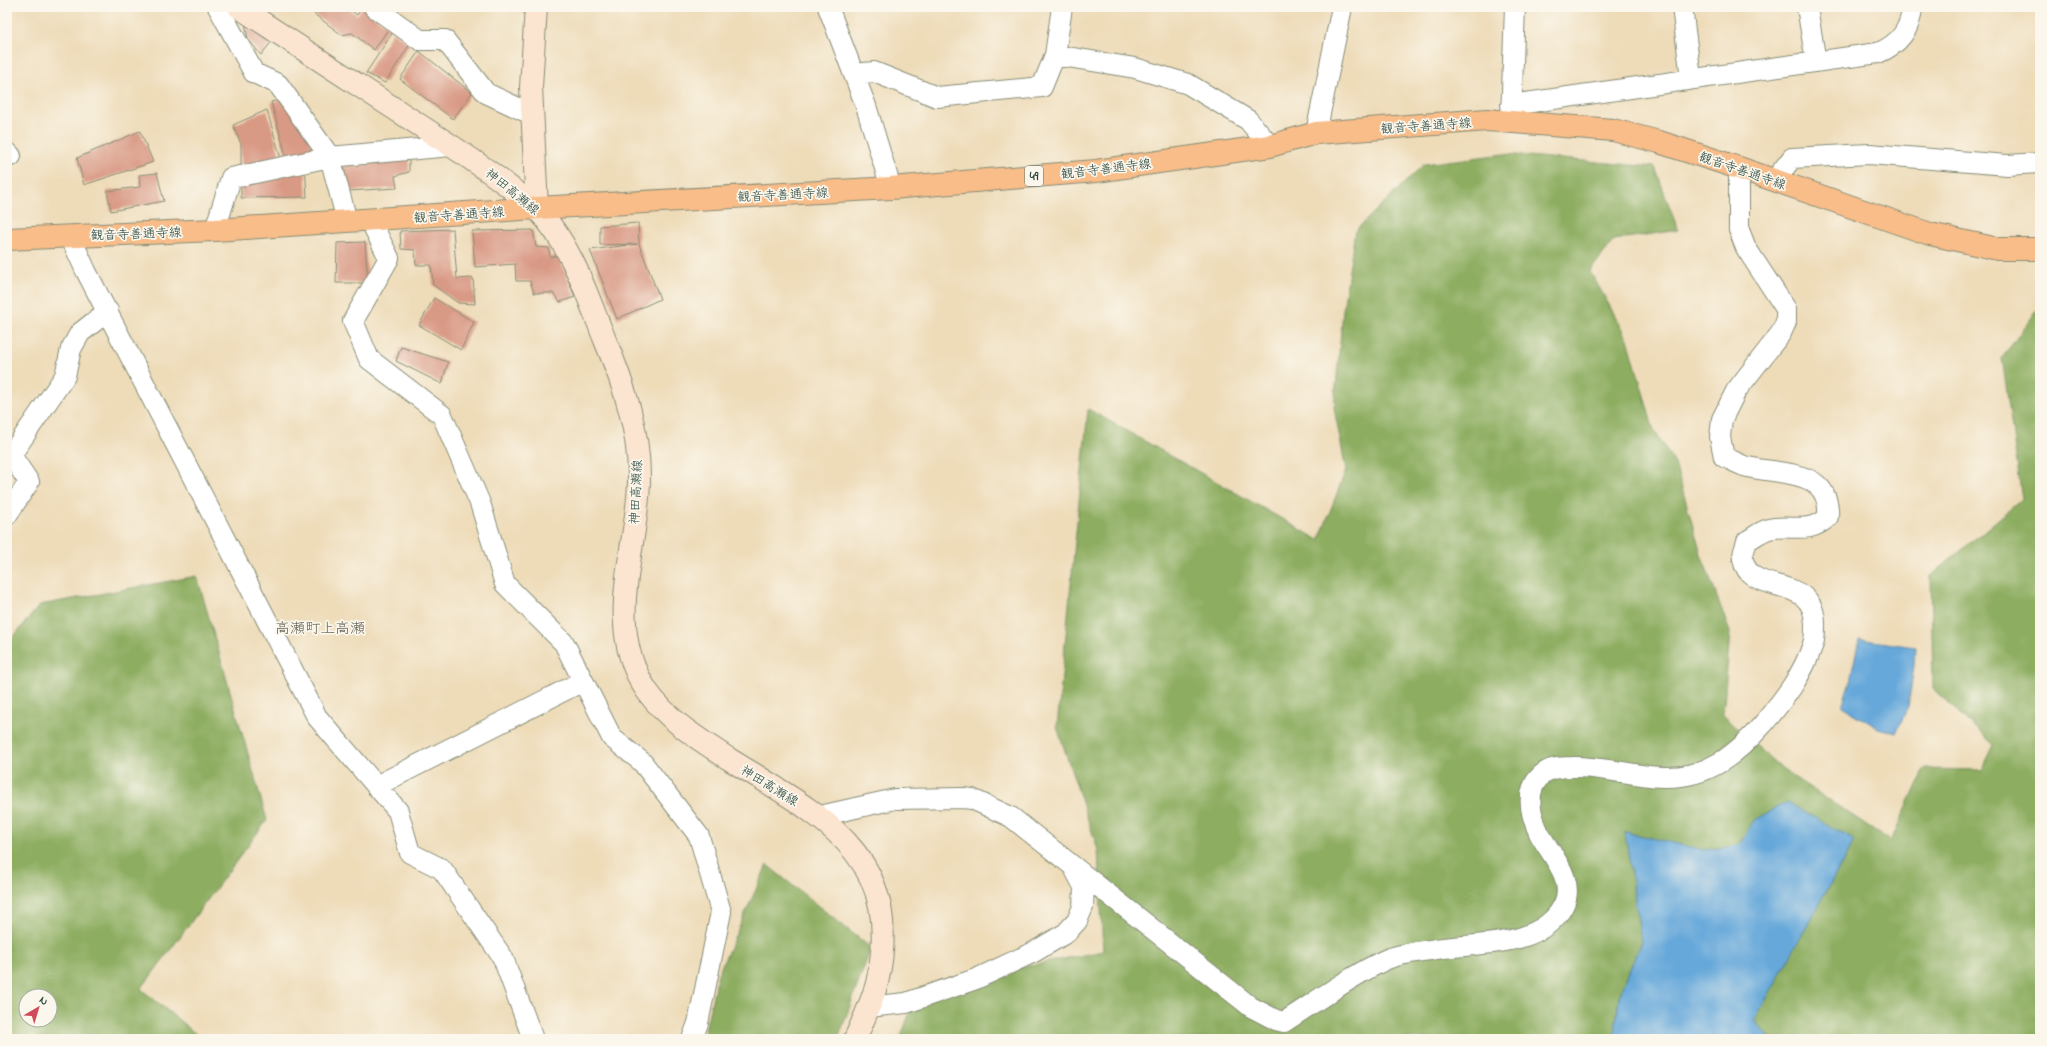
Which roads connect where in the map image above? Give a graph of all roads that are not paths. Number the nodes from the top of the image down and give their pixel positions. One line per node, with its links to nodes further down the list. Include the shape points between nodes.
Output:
1 (218, 7): 21 (street, via 254,73 278,84)
2 (239, 7): 19 (main road, 神田高瀬線)
3 (374, 7): 17 (street, via 420,40 445,40 486,93)
4 (536, 7): 17 (main road, via 530,87)
5 (828, 7): 14 (street)
6 (1062, 7): 12 (street)
7 (1342, 7): 18 (street)
8 (1514, 7): 16 (street)
9 (1682, 7): 15 (street)
10 (1807, 7): 13 (street)
11 (1912, 7): 13 (street, via 1911,19 1902,35 1890,48 1878,53)
12 (1055, 55): 14 (street, via 1042,87 1020,90 938,97 874,72); 20 (street, via 1135,68 1188,84 1248,120)
13 (1816, 62): 15 (street)
14 (854, 74): 25 (street)
15 (1691, 78): 16 (street)
16 (1511, 113): 18 (main road, 観音寺善通寺線 / 49, via 1487,120); 23 (main road, 観音寺善通寺線 / 49, via 1613,130)
17 (531, 114): 26 (main road)
18 (1316, 133): 20 (main road, 観音寺善通寺線 / 49)
19 (451, 146): 21 (street); 26 (main road, 神田高瀬線, via 483,166)
20 (1270, 146): 25 (main road, 観音寺善通寺線 / 49, via 1096,171)
21 (330, 157): 28 (street); 29 (street, via 230,178)
22 (2040, 163): 24 (street, via 2007,165 1869,154 1818,156 1792,158)
23 (1739, 168): 24 (main road, 観音寺善通寺線 / 49); 38 (street, via 1739,230 1746,248 1786,309 1786,322 1781,333 1736,391 1722,419 1720,437 1724,457 1744,466 1800,477 1816,483 1825,494 1829,507 1828,517 1819,525 1769,529 1747,541 1743,558 1747,570 1763,581 1803,594 1812,605 1815,615 1814,642 1790,693 1750,738 1725,761 1694,775 1664,777 1583,767 1558,768 1544,773 1530,793 1530,807 1539,833 1562,869 1567,894 1564,906 1548,925 1535,934 1515,939 1431,950 1387,959 1284,1022 1251,1007)
24 (1775, 180): 32 (main road, 観音寺善通寺線 / 49, via 1930,234 1998,249)
25 (891, 188): 26 (main road, 観音寺善通寺線 / 49)
26 (537, 208): 27 (main road, 観音寺善通寺線 / 49); 37 (main road, 神田高瀬線, via 568,250 613,357 627,397 637,440 639,483 625,588 624,617 632,662 647,691 670,717 700,741)
27 (370, 220): 28 (main road, 観音寺善通寺線 / 49); 35 (street, via 389,258 353,321 369,359 442,415 480,503 505,584 564,643)
28 (347, 221): 29 (main road, 観音寺善通寺線 / 49)
29 (215, 230): 30 (main road, 観音寺善通寺線 / 49)
30 (70, 236): 31 (main road, 観音寺善通寺線 / 49); 33 (street)
31 (7, 239)
32 (2040, 249)
33 (108, 311): 34 (street, via 80,333 71,349 65,376 11,455 29,482); 36 (street, via 318,717)
34 (7, 515)
35 (583, 681): 36 (street); 41 (street, via 612,738 642,762 699,836 721,912 698,1023)
36 (376, 786): 40 (street, via 398,811 410,853 442,869 503,958)
37 (820, 816): 38 (street, via 895,799 972,799 1011,817); 39 (main road, 神田高瀬線, via 853,848 870,877 881,907 883,944 876,984)
38 (1074, 868): 39 (street, via 1084,887 1083,908 1077,921 1066,933 1034,952 976,979 906,1002)
39 (868, 1008): 42 (main road, 神田高瀬線)
40 (533, 1039)
41 (692, 1039)
42 (855, 1039)

